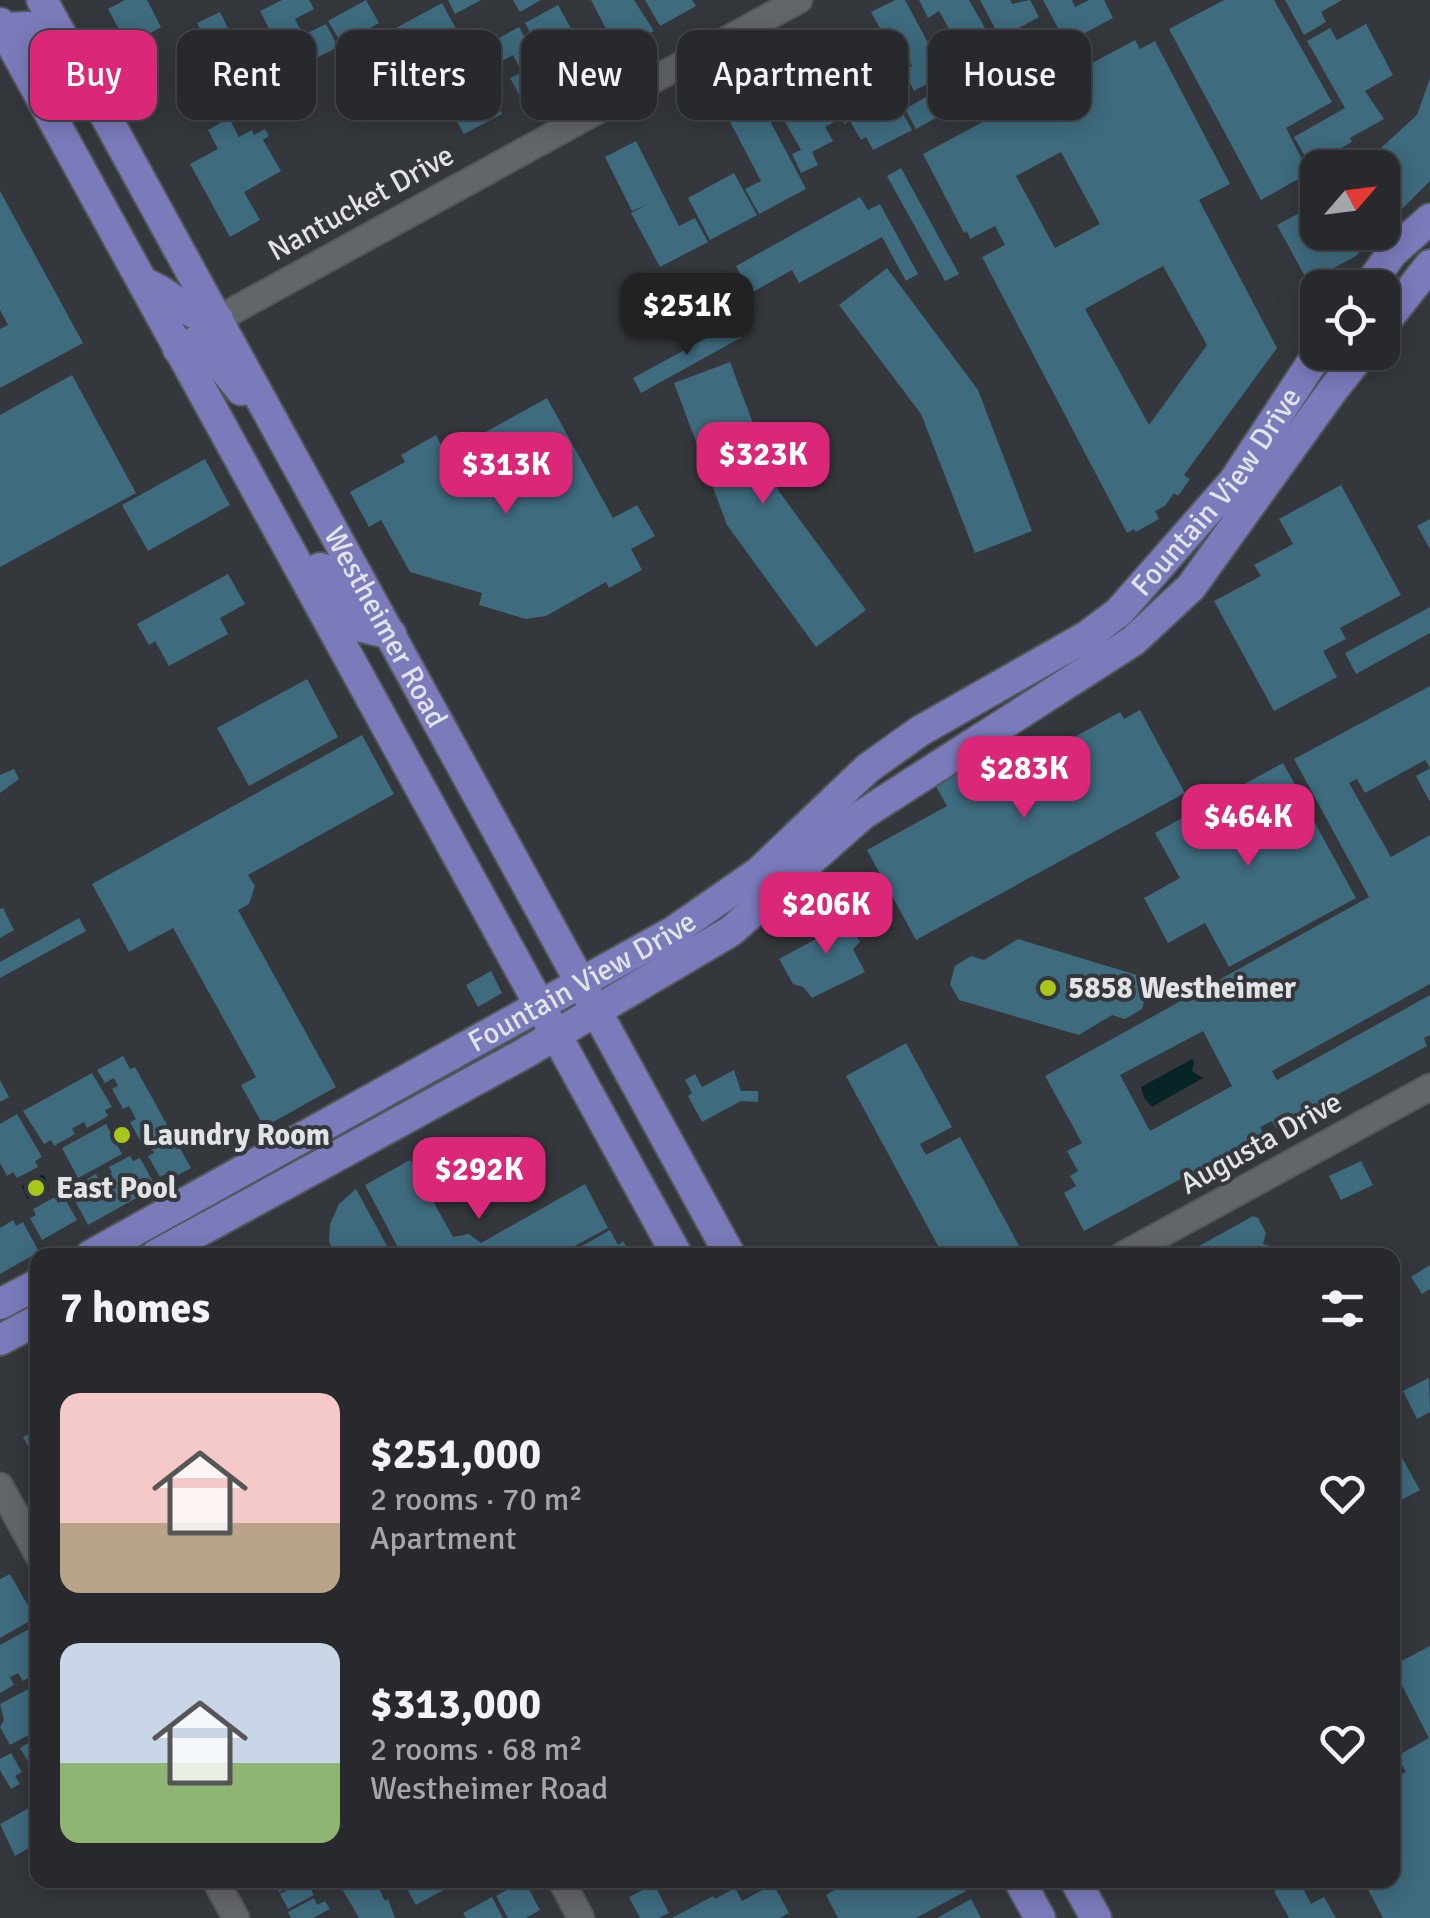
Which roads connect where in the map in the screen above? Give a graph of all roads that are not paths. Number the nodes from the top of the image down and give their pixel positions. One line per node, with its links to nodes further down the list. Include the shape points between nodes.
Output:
1 (799, 0): 12 (street, Nantucket Drive)
2 (47, 2): 3 (main road); 5 (main road, Westheimer Road)
3 (5, 17): 4 (main road); 10 (main road, Westheimer Road)
4 (31, 30)
5 (61, 30)
6 (108, 120): 12 (main road, Westheimer Road)
7 (1430, 219): 9 (main road)
8 (1430, 265): 11 (main road)
9 (1379, 270)
10 (143, 283): 12 (main road, via 194,316); 13 (main road, Westheimer Road)
11 (1400, 303)
12 (218, 319): 16 (main road, Westheimer Road)
13 (178, 349): 16 (main road, via 204,343); 17 (main road, Westheimer Road)
14 (1307, 370): 19 (main road, Fountain View Drive, via 1234,482)
15 (1349, 370): 19 (main road, Fountain View Drive, via 1192,587 1133,641)
16 (285, 442): 18 (main road, Westheimer Road)
17 (298, 561): 18 (main road, via 326,570 362,627); 20 (main road, Westheimer Road)
18 (391, 634): 21 (main road, Westheimer Road)
19 (1094, 648): 22 (main road, Fountain View Drive, via 920,731); 23 (main road, Fountain View Drive)
20 (351, 660): 21 (main road, via 366,653 380,659 426,739); 26 (main road, Westheimer Road)
21 (462, 766): 25 (main road, Westheimer Road)
22 (843, 790): 23 (main road); 24 (main road, Fountain View Drive)
23 (862, 814): 24 (main road, Fountain View Drive)
24 (826, 827): 25 (main road, Fountain View Drive, via 674,930); 27 (main road, Fountain View Drive, via 731,930)
25 (579, 982): 26 (main road, Fountain View Drive); 27 (main road, Westheimer Road)
26 (539, 1005): 28 (main road, Westheimer Road); 30 (main road, Fountain View Drive)
27 (596, 1014): 28 (main road, Fountain View Drive); 35 (main road, Westheimer Road)
28 (556, 1036): 31 (main road, Fountain View Drive); 34 (main road, Westheimer Road)
29 (1430, 1087): 36 (street, Augusta Drive)
30 (249, 1166): 31 (main road); 32 (main road, Fountain View Drive)
31 (264, 1194): 33 (main road, Fountain View Drive)
32 (103, 1248)
33 (168, 1248)
34 (673, 1248)
35 (726, 1248)
36 (1137, 1248)
37 (30, 1288): 38 (main road)
38 (0, 1304)
39 (30, 1324): 40 (main road)
40 (0, 1340)
41 (0, 1486): 42 (street)
42 (30, 1540)
43 (219, 1888): 47 (street)
44 (565, 1888): 48 (street)
45 (1023, 1888): 49 (main road)
46 (1079, 1888): 50 (main road)
47 (236, 1918)
48 (581, 1918)
49 (1040, 1918)
50 (1096, 1918)

